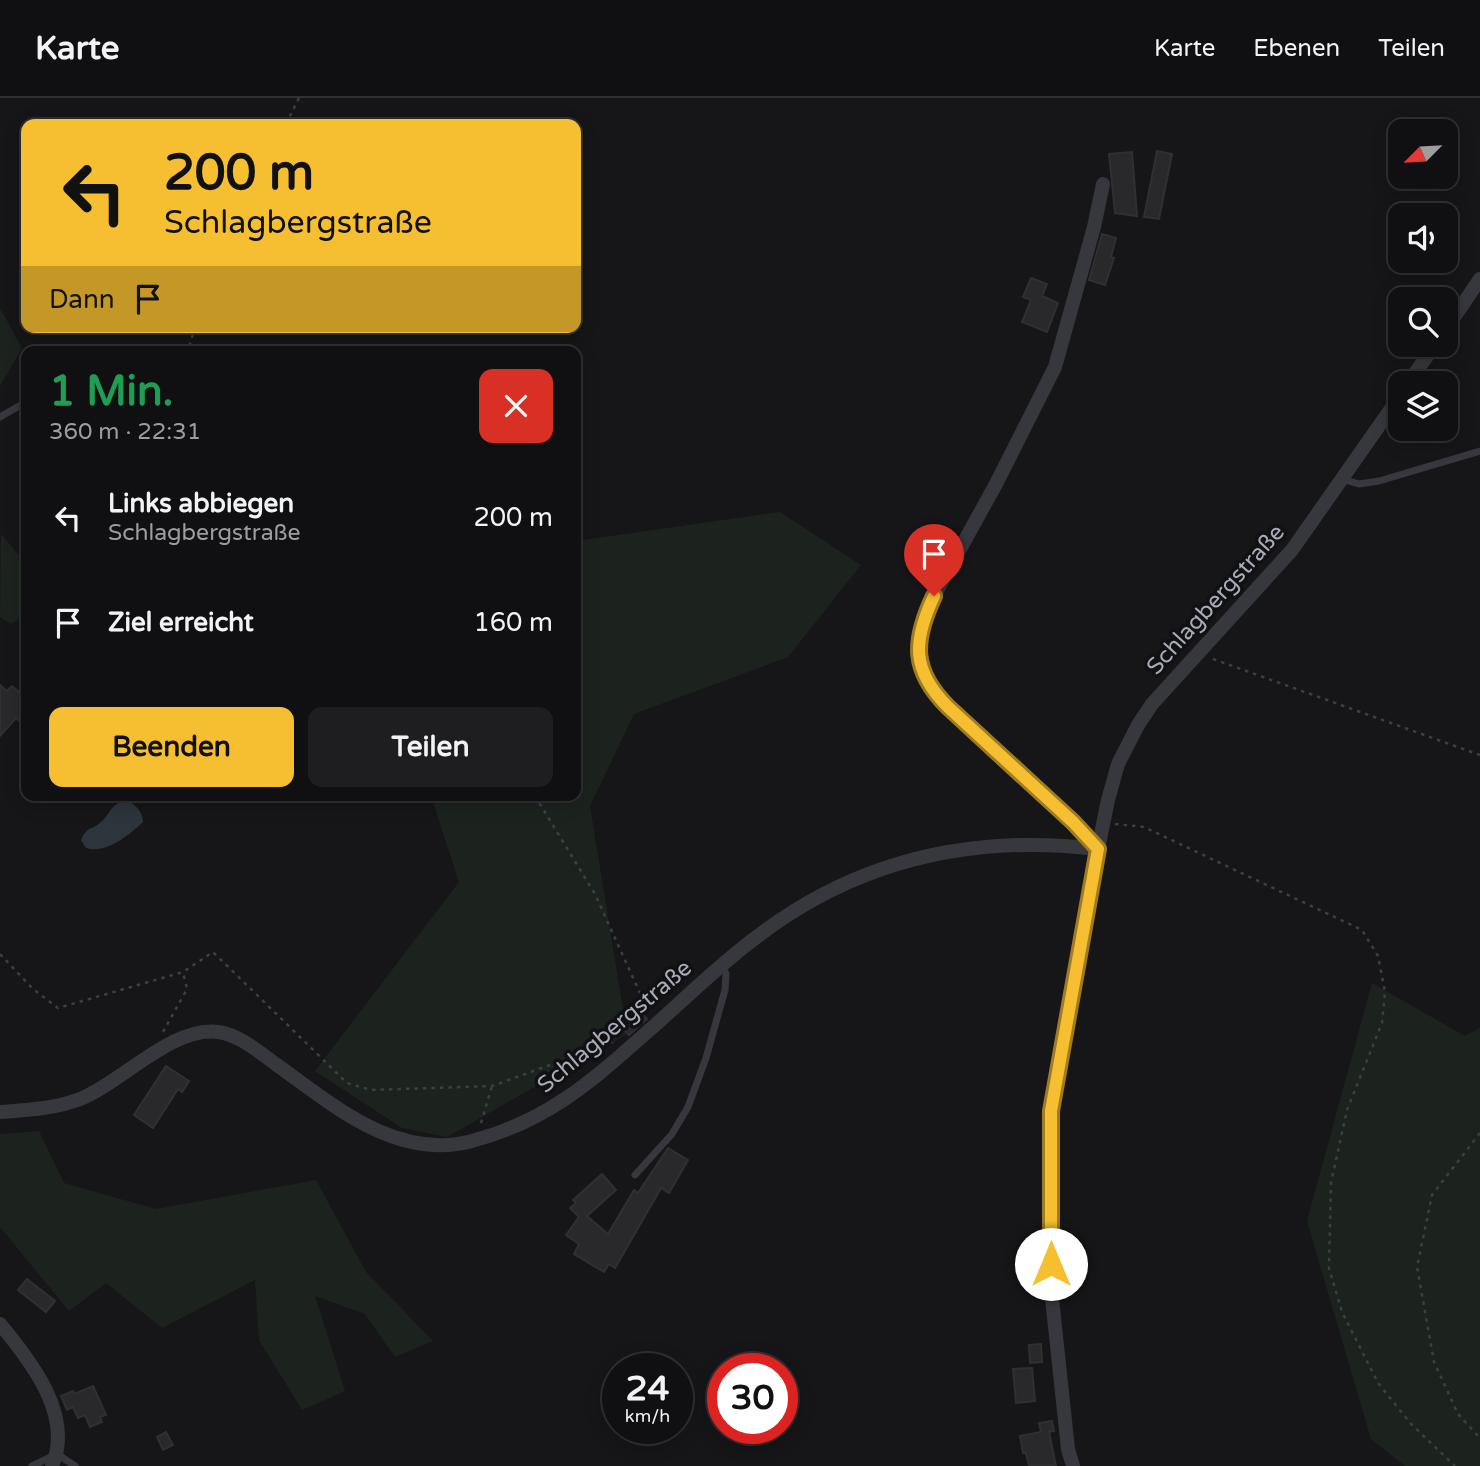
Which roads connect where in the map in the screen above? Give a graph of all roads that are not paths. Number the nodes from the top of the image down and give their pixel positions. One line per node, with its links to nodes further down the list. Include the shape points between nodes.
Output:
1 (1103, 184): 9 (street, via 1055,367 930,605 918,650 923,671 941,700)
2 (1480, 279): 3 (street)
3 (1458, 311)
4 (21, 405): 6 (lane)
5 (1388, 413): 8 (street, Schlagbergstraße)
6 (0, 417)
7 (1480, 452): 8 (lane, via 1359,485)
8 (1342, 479): 9 (street, Schlagbergstraße, via 1292,550 1152,704 1126,745)
9 (1098, 849): 10 (street, Schlagbergstraße, via 995,846 876,869 792,912); 17 (street, Schlagbergstraße, via 1051,1111 1051,1289)
10 (722, 966): 11 (street, Schlagbergstraße, via 596,1077 519,1126 476,1140 430,1144 377,1131 258,1051 230,1035 208,1031 157,1052 81,1099); 12 (lane, Schlagbergstraße, via 725,990 696,1089 676,1129)
11 (0, 1112)
12 (635, 1175)
13 (0, 1324): 14 (street, via 31,1366 51,1404 58,1429)
14 (54, 1460): 15 (lane); 16 (lane)
15 (32, 1466)
16 (75, 1466)
17 (1073, 1466)

